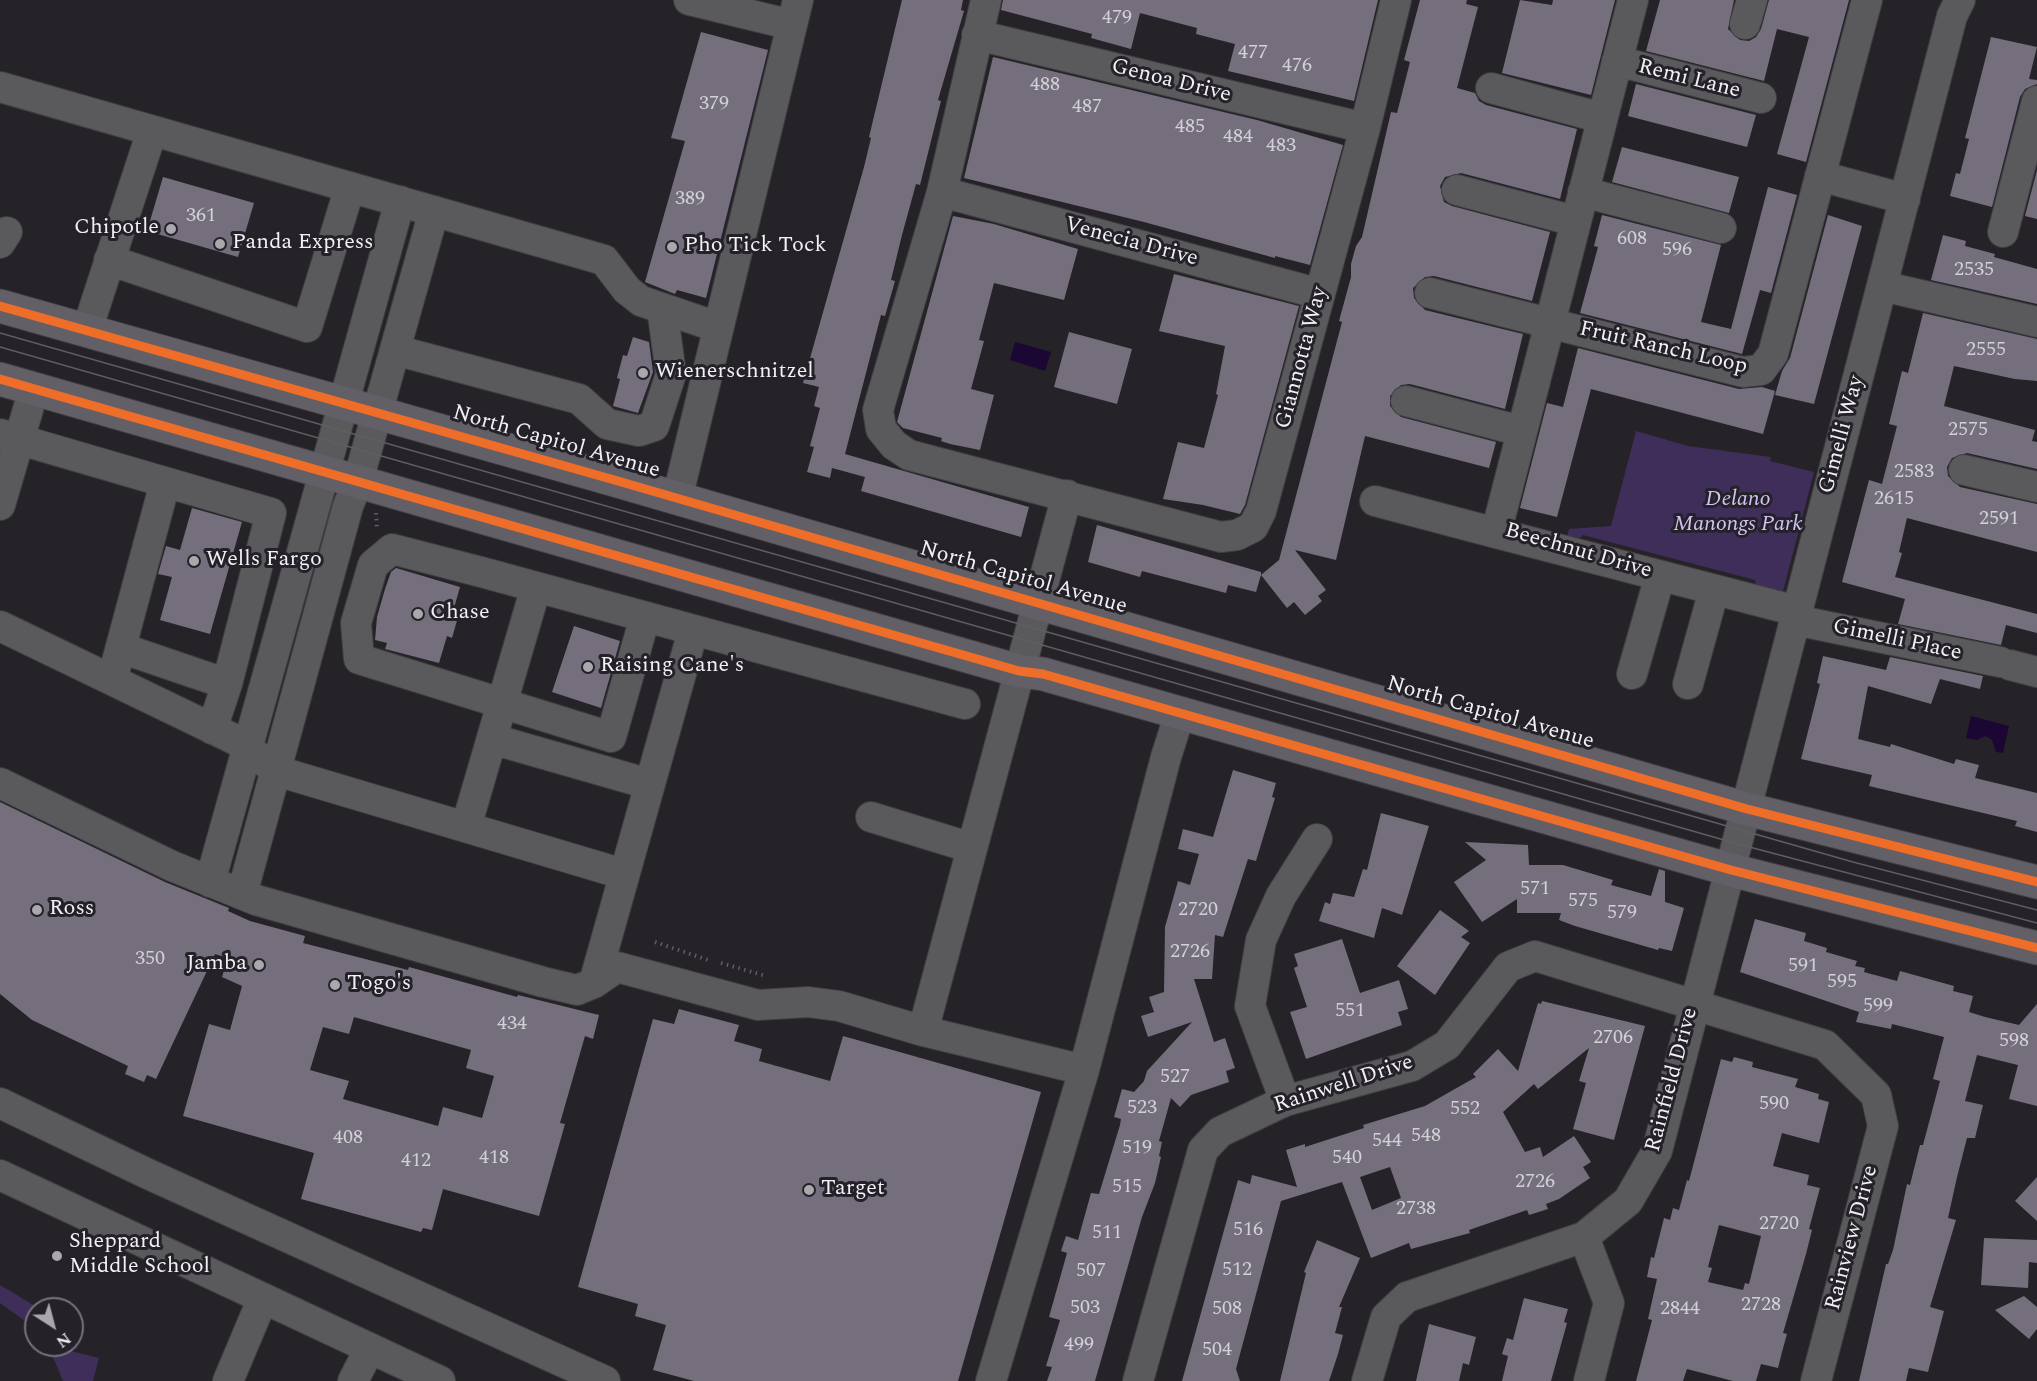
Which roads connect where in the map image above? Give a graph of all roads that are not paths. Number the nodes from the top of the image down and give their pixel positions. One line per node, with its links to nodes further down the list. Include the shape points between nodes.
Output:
1 (689, 0): 7 (street)
2 (986, 0): 8 (street, Giannotta Way)
3 (1396, 0): 15 (street, Giannotta Way)
4 (1633, 0): 9 (street, Fruit Ranch Loop)
5 (1867, 0): 17 (street, Fruit Ranch Loop)
6 (1960, 0): 22 (street, Gimelli Way, via 1952,15)
7 (795, 13): 36 (street)
8 (977, 35): 15 (street, Genoa Drive); 20 (street, Giannotta Way)
9 (1617, 61): 12 (street, Remi Lane); 14 (street, Fruit Ranch Loop)
10 (0, 87): 16 (street)
11 (1491, 88): 14 (street)
12 (1761, 98)
13 (2037, 101): 27 (street)
14 (1602, 118): 21 (street, Fruit Ranch Loop)
15 (1365, 128): 31 (street, Giannotta Way)
16 (152, 131): 18 (street); 28 (street)
17 (1820, 176): 22 (street); 34 (street, Fruit Ranch Loop, via 1773,354 1761,369 1743,372)
18 (350, 187): 23 (street); 28 (street, via 307,327)
19 (1458, 190): 25 (street)
20 (942, 192): 31 (street, Venecia Drive); 51 (street, Giannotta Way, via 878,410 881,429 909,455)
21 (1583, 192): 25 (street, Fruit Ranch Loop); 26 (street)
22 (1905, 199): 29 (street, Gimelli Way)
23 (400, 201): 24 (street); 42 (street)
24 (434, 211): 33 (street, via 604,260 627,290 641,301); 38 (street)
25 (1575, 221): 34 (street, Fruit Ranch Loop)
26 (1721, 228)
27 (2003, 232)
28 (109, 260): 37 (street)
29 (1882, 286): 35 (street); 60 (street, Gimelli Way)
30 (1430, 293): 34 (street)
31 (1320, 294): 51 (street, Giannotta Way, via 1262,511 1253,527 1221,537)
32 (0, 306): 37 (main road, North Capitol Avenue)
33 (662, 308): 36 (street); 38 (street, via 671,374 654,426 639,431 607,424 579,399)
34 (1548, 322): 44 (street, Beechnut Drive)
35 (2037, 322)
36 (717, 327): 52 (street)
37 (87, 330): 42 (main road, North Capitol Avenue)
38 (395, 350): 43 (street)
39 (0, 379): 40 (main road)
40 (34, 389): 45 (street); 47 (main road)
41 (1406, 401): 44 (street)
42 (343, 402): 43 (main road, North Capitol Avenue); 47 (street)
43 (378, 413): 48 (street); 52 (main road, North Capitol Avenue)
44 (1521, 432): 55 (street, Beechnut Drive)
45 (9, 437): 49 (street); 54 (street)
46 (1964, 470): 50 (street)
47 (324, 472): 48 (main road); 76 (street)
48 (358, 481): 66 (main road); 77 (street)
49 (165, 483): 64 (street); 69 (street, via 271,513)
50 (2037, 487)
51 (1067, 495): 59 (street)
52 (677, 499): 59 (main road, North Capitol Avenue)
53 (1375, 501): 55 (street)
54 (0, 505)
55 (1496, 533): 56 (street, Beechnut Drive)
56 (1660, 576): 58 (street, Beechnut Drive); 67 (street)
57 (536, 587): 61 (street); 71 (street); 71 (street, via 392,549 373,565 356,623 359,659)
58 (1714, 590): 60 (street, Beechnut Drive); 70 (street)
59 (1036, 604): 66 (street); 80 (main road, North Capitol Avenue)
60 (1796, 616): 65 (street, Gimelli Place); 80 (street, Gimelli Way)
61 (645, 617): 63 (street); 71 (street, via 611,736)
62 (0, 626): 68 (street)
63 (693, 631): 72 (street); 79 (street)
64 (121, 648): 68 (street); 69 (street)
65 (2016, 666)
66 (1019, 671): 73 (main road, via 1043,674); 84 (street)
67 (1632, 674)
68 (112, 680): 74 (street)
69 (227, 684): 74 (street)
70 (1688, 684)
71 (503, 702): 75 (street)
72 (965, 704)
73 (1180, 713): 85 (main road); 94 (street)
74 (212, 729): 76 (street)
75 (492, 740): 79 (street); 82 (street)
76 (248, 748): 77 (street); 87 (street)
77 (277, 771): 82 (street); 89 (street)
78 (0, 783): 87 (street)
79 (649, 784): 86 (street)
80 (1747, 809): 85 (street, Gimelli Way); 88 (main road, North Capitol Avenue)
81 (871, 817): 84 (street)
82 (466, 827): 86 (street)
83 (1317, 839): 96 (street, via 1281,896 1261,940 1250,1006)
84 (972, 848): 93 (street)
85 (1731, 870): 90 (main road); 92 (street, Rainfield Drive)
86 (623, 874): 91 (street)
87 (210, 882): 89 (street)
88 (2037, 882)
89 (242, 894): 91 (street, via 384,939 543,982 577,990)
90 (2037, 948)
91 (594, 983): 93 (street, via 617,967 758,1005 808,1002 839,1006)
92 (1694, 1003): 95 (street, Rainwell Drive, via 1825,1045); 96 (street, Rainwell Drive, via 1535,957 1508,967 1447,1045 1412,1066); 99 (street, Rainfield Drive, via 1657,1151 1628,1201)
93 (923, 1031): 94 (street)
94 (1084, 1070): 106 (street)
95 (1876, 1095): 110 (street, Rainview Drive, via 1883,1126)
96 (1285, 1101): 107 (street, Rainwell Drive, via 1220,1132 1203,1150)
97 (0, 1103): 105 (street)
98 (0, 1175): 100 (street)
99 (1584, 1237): 108 (street, Rainfield Drive, via 1407,1297 1386,1317); 109 (street, via 1609,1304)
100 (263, 1298): 101 (street); 102 (street)
101 (370, 1348): 103 (street); 104 (street)
102 (228, 1381)
103 (353, 1381)
104 (440, 1381)
105 (605, 1381)
106 (991, 1381)
107 (1138, 1381)
108 (1367, 1381)
109 (1589, 1381)
110 (1816, 1381)

